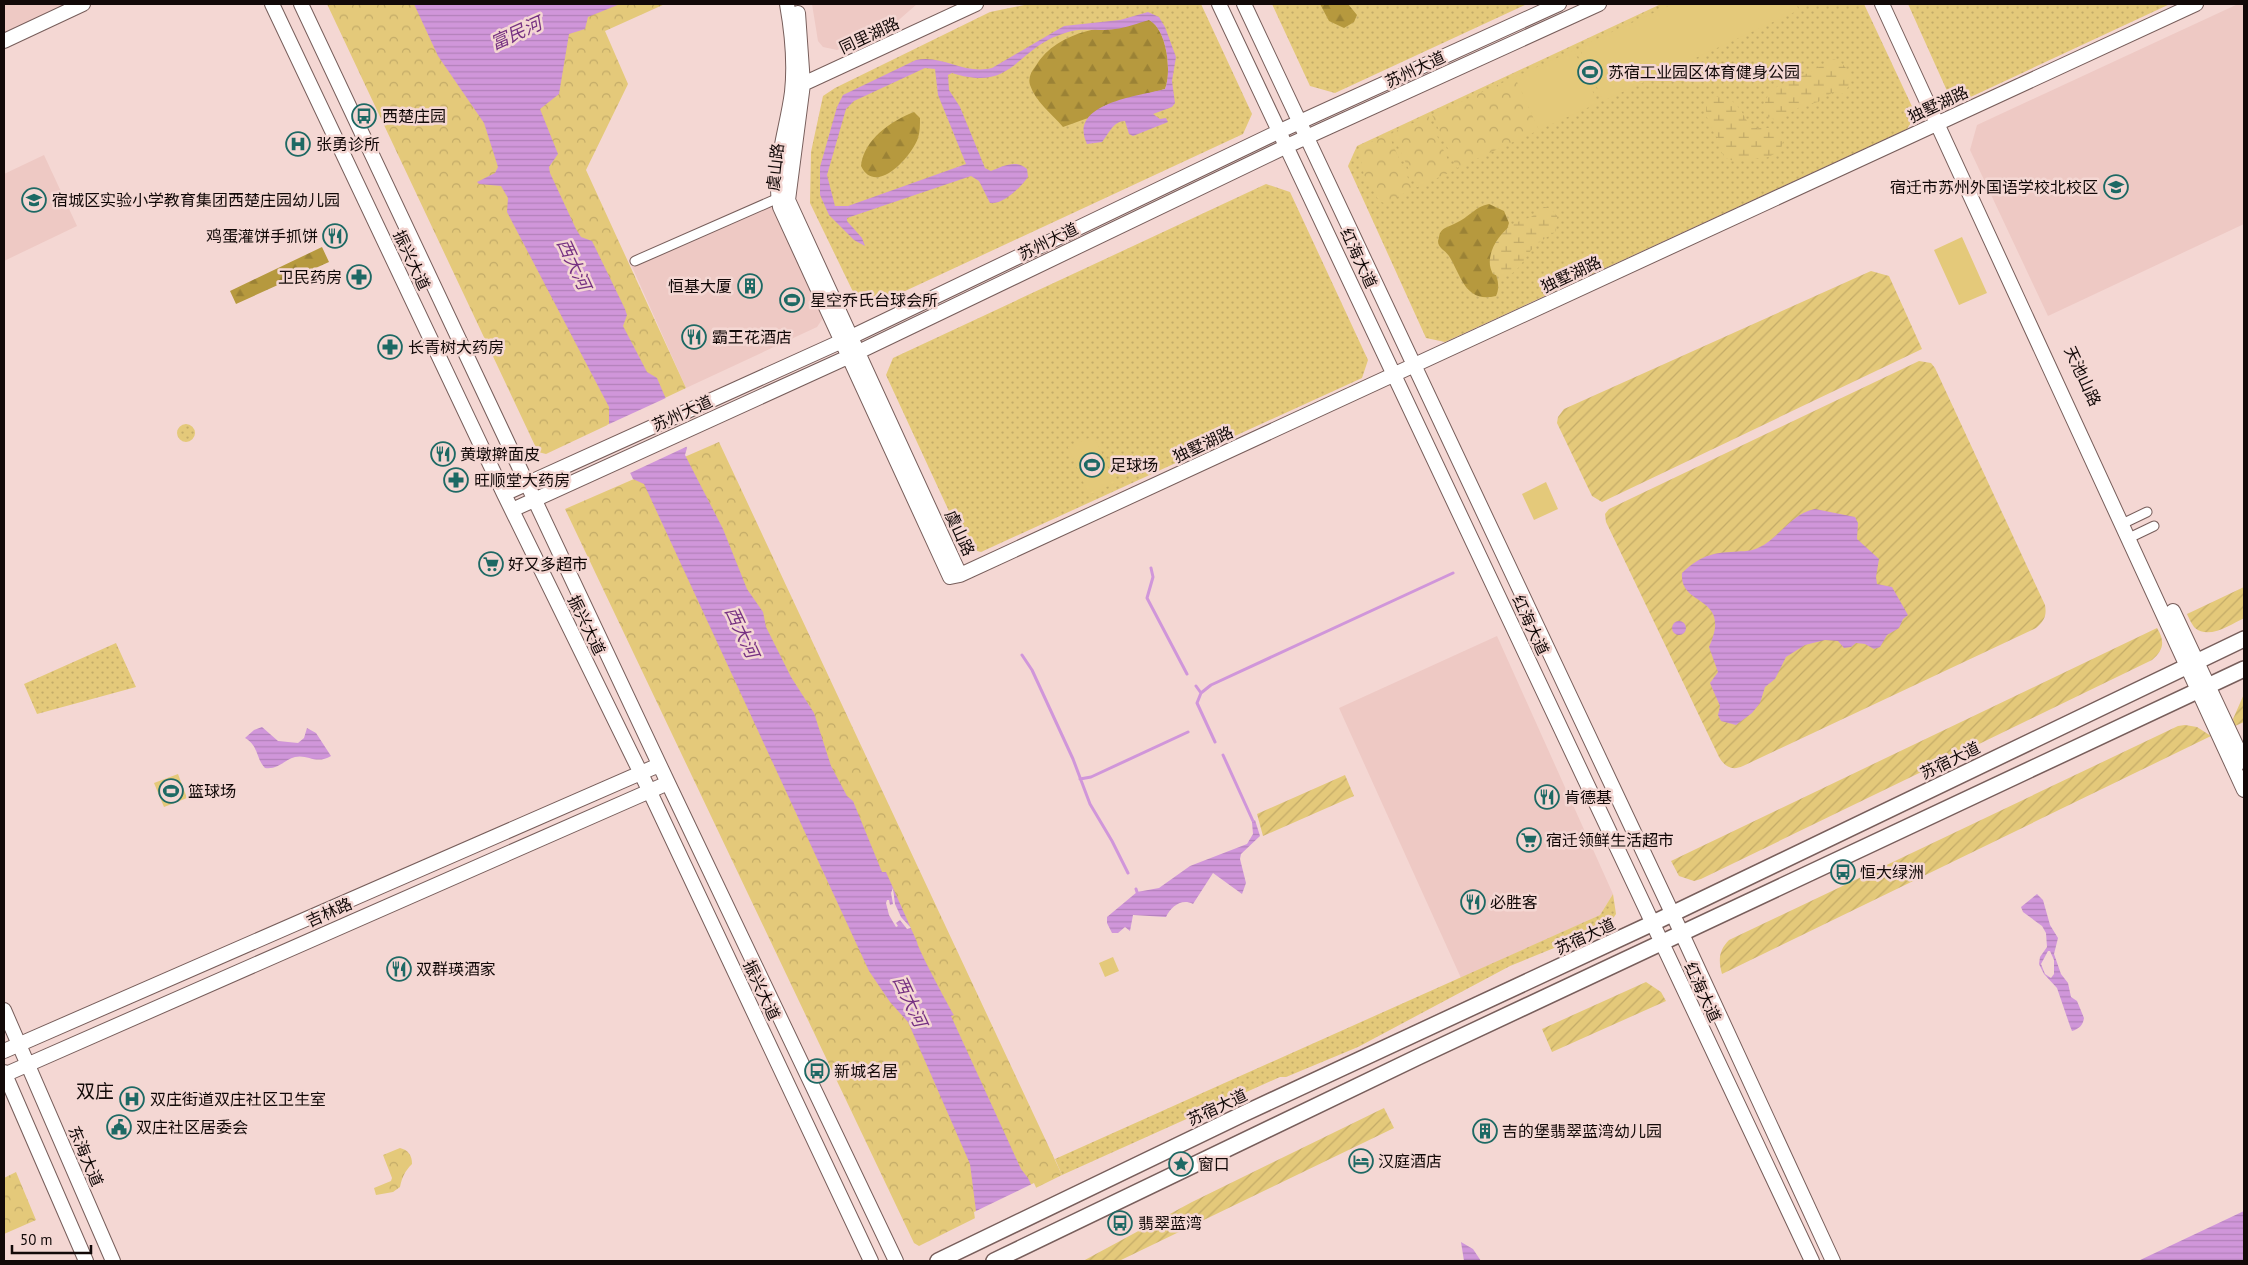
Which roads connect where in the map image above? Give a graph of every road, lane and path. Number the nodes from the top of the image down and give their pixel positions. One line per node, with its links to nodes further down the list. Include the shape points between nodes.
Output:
1 (83, 4): 14 (street)
2 (272, 4): 28 (street, 振兴大道)
3 (302, 4): 27 (street, 振兴大道)
4 (787, 4): 21 (street, 虞山路, via 791,23 792,93 778,167)
5 (797, 4): 15 (street, 虞山路)
6 (976, 4): 15 (street, 同里湖路)
7 (1219, 4): 18 (street, 红海大道)
8 (1244, 4): 17 (street, 红海大道)
9 (1559, 4): 17 (street, 苏州大道)
10 (1599, 4): 19 (street, 苏州大道)
11 (1882, 4): 16 (street, 天池山路)
12 (1893, 4): 16 (street, 天池山路)
13 (2196, 4): 16 (street, 独墅湖路)
14 (4, 41)
15 (804, 84): 21 (street, 虞山路)
16 (1942, 121): 25 (street, 独墅湖路); 32 (street, 天池山路)
17 (1300, 122): 18 (street, 苏州大道); 19 (street, 红海大道)
18 (1280, 132): 20 (street, 红海大道); 23 (street, 苏州大道)
19 (1307, 137): 20 (street, 苏州大道); 25 (street, 红海大道)
20 (1287, 146): 24 (street, 苏州大道); 26 (street, 红海大道)
21 (783, 196): 22 (street); 23 (street, 虞山路)
22 (635, 261)
23 (846, 339): 24 (street, 虞山路); 27 (street, 苏州大道)
24 (853, 354): 29 (street, 苏州大道); 35 (street, 虞山路)
25 (1414, 366): 26 (street, 独墅湖路); 46 (street, 红海大道)
26 (1395, 374): 35 (street, 独墅湖路); 47 (street, 红海大道)
27 (528, 483): 28 (street, 苏州大道); 29 (street, 振兴大道)
28 (504, 494): 30 (street, 振兴大道)
29 (536, 499): 30 (street, 苏州大道); 41 (street, 振兴大道)
30 (512, 510): 42 (street, 振兴大道)
31 (2148, 512): 32 (street)
32 (2126, 522): 34 (street, 天池山路)
33 (2154, 526): 34 (street)
34 (2133, 536): 37 (street, 天池山路)
35 (960, 575)
36 (2244, 639): 37 (main road, 苏宿大道)
37 (2193, 663): 39 (street, 天池山路); 46 (main road, 苏宿大道)
38 (2244, 669): 39 (main road)
39 (2204, 688): 40 (street, 天池山路); 45 (street); 48 (main road)
40 (2244, 762)
41 (659, 765): 42 (street, 吉林路); 43 (street, 振兴大道)
42 (640, 773): 44 (street, 振兴大道); 51 (street, 吉林路)
43 (668, 783): 44 (street, 吉林路); 58 (street, 振兴大道)
44 (649, 790): 53 (street, 吉林路); 57 (street, 振兴大道)
45 (2244, 790)
46 (1672, 914): 47 (main road, 苏宿大道); 48 (street, 红海大道)
47 (1651, 924): 49 (street, 红海大道); 59 (main road, 苏宿大道)
48 (1682, 934): 49 (main road); 62 (street, 红海大道)
49 (1661, 944): 60 (main road); 61 (street, 红海大道)
50 (4, 1010): 51 (street, 东海大道)
51 (19, 1044): 52 (street, 吉林路); 53 (street, 东海大道)
52 (4, 1051)
53 (28, 1064): 54 (street, 吉林路); 56 (street, 东海大道)
54 (4, 1074): 55 (street)
55 (86, 1261)
56 (113, 1261)
57 (871, 1261)
58 (896, 1261)
59 (938, 1261)
60 (994, 1261)
61 (1812, 1261)
62 (1833, 1261)

